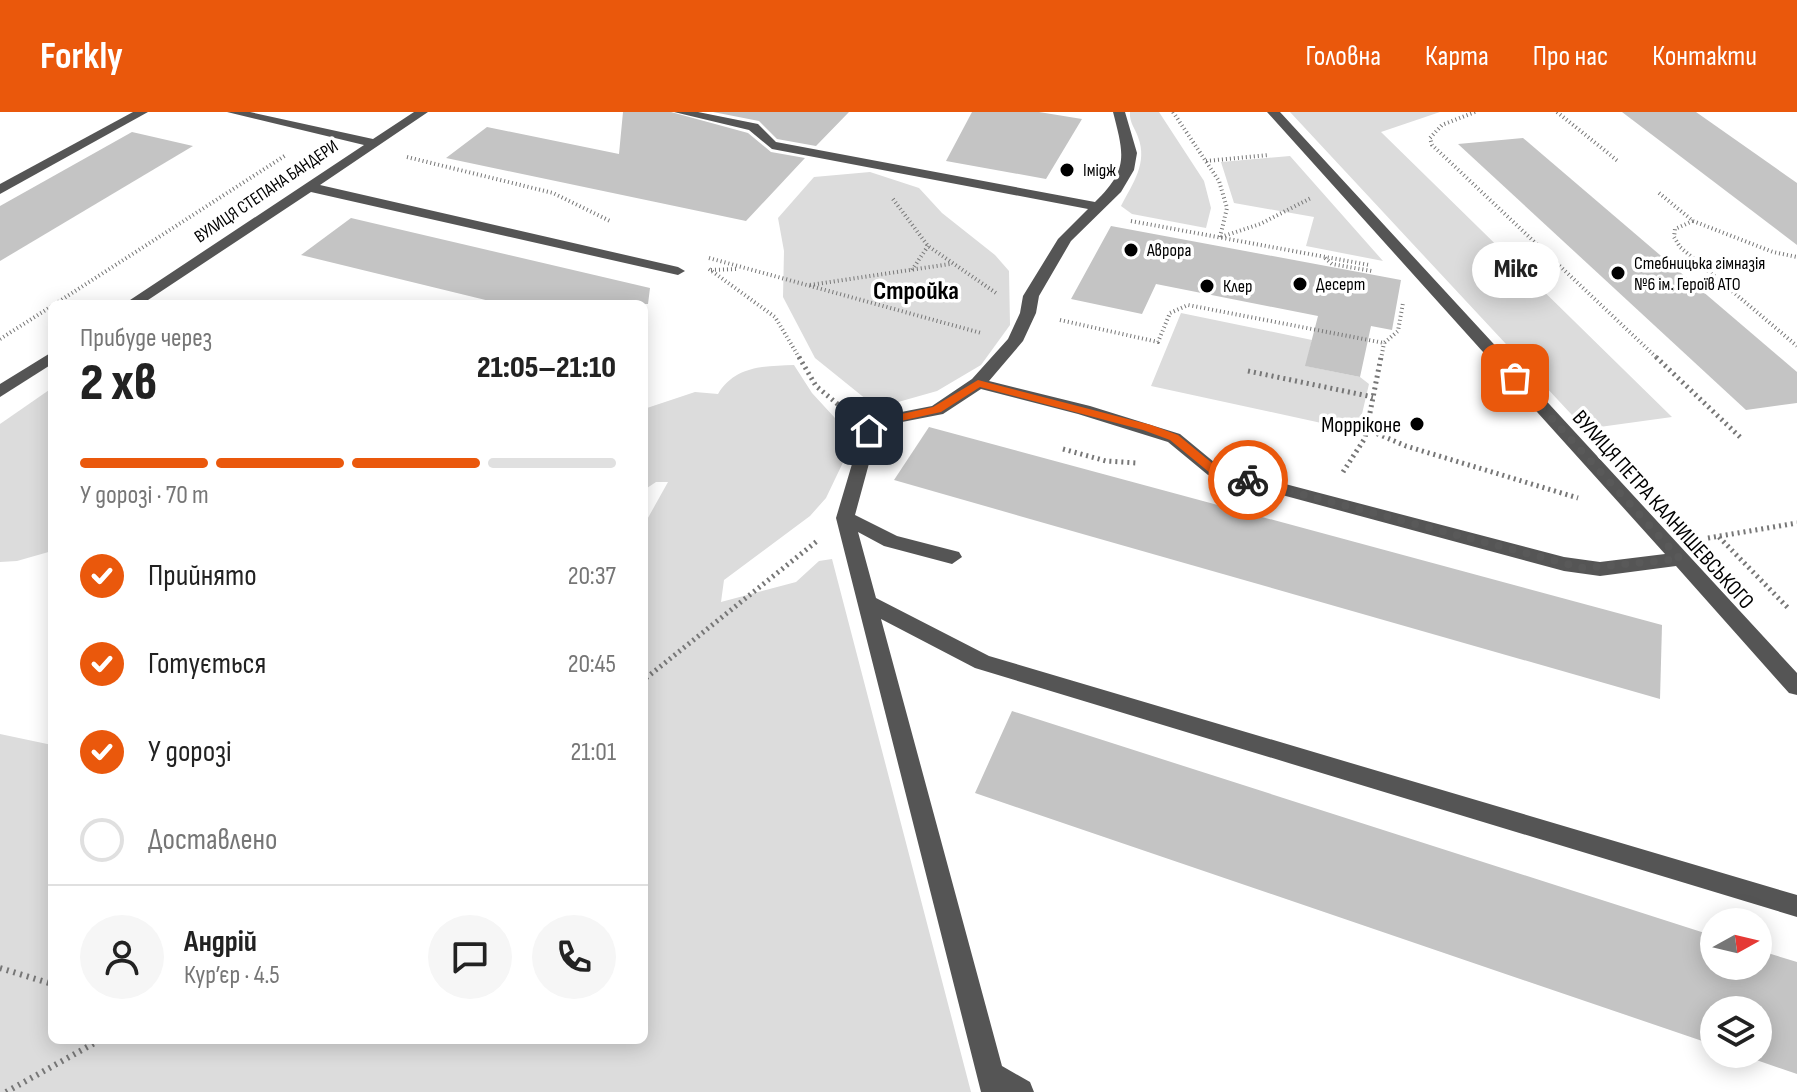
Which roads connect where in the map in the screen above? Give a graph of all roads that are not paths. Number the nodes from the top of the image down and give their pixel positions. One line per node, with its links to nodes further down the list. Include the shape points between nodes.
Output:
1 (142, 112): 9 (street)
2 (233, 112): 7 (street)
3 (422, 112): 7 (street, ВУЛИЦЯ СТЕПАНА БАНДЕРИ)
4 (680, 112): 10 (street, via 753,127 772,145)
5 (1119, 112): 10 (street, via 1130,153 1127,170)
6 (1273, 112): 18 (street, ВУЛИЦЯ ПЕТРА КАЛНИШЕВСЬКОГО)
7 (375, 143): 8 (street, ВУЛИЦЯ СТЕПАНА БАНДЕРИ)
8 (309, 187): 11 (street); 12 (street, ВУЛИЦЯ СТЕПАНА БАНДЕРИ)
9 (0, 190)
10 (1095, 210): 14 (street, via 1065,239 1031,296 1015,341)
11 (678, 271)
12 (138, 300)
13 (48, 360): 15 (street)
14 (978, 383): 16 (street, via 937,410 892,419 869,431); 18 (street, via 1174,438 1214,471 1583,568)
15 (0, 392)
16 (845, 518): 17 (street, via 891,541); 19 (street)
17 (952, 557)
18 (1680, 559): 20 (street, ВУЛИЦЯ ПЕТРА КАЛНИШЕВСЬКОГО)
19 (868, 603): 21 (street, via 982,662); 22 (street)
20 (1797, 687)
21 (1797, 906)
22 (993, 1083): 23 (street)
23 (1020, 1092)

